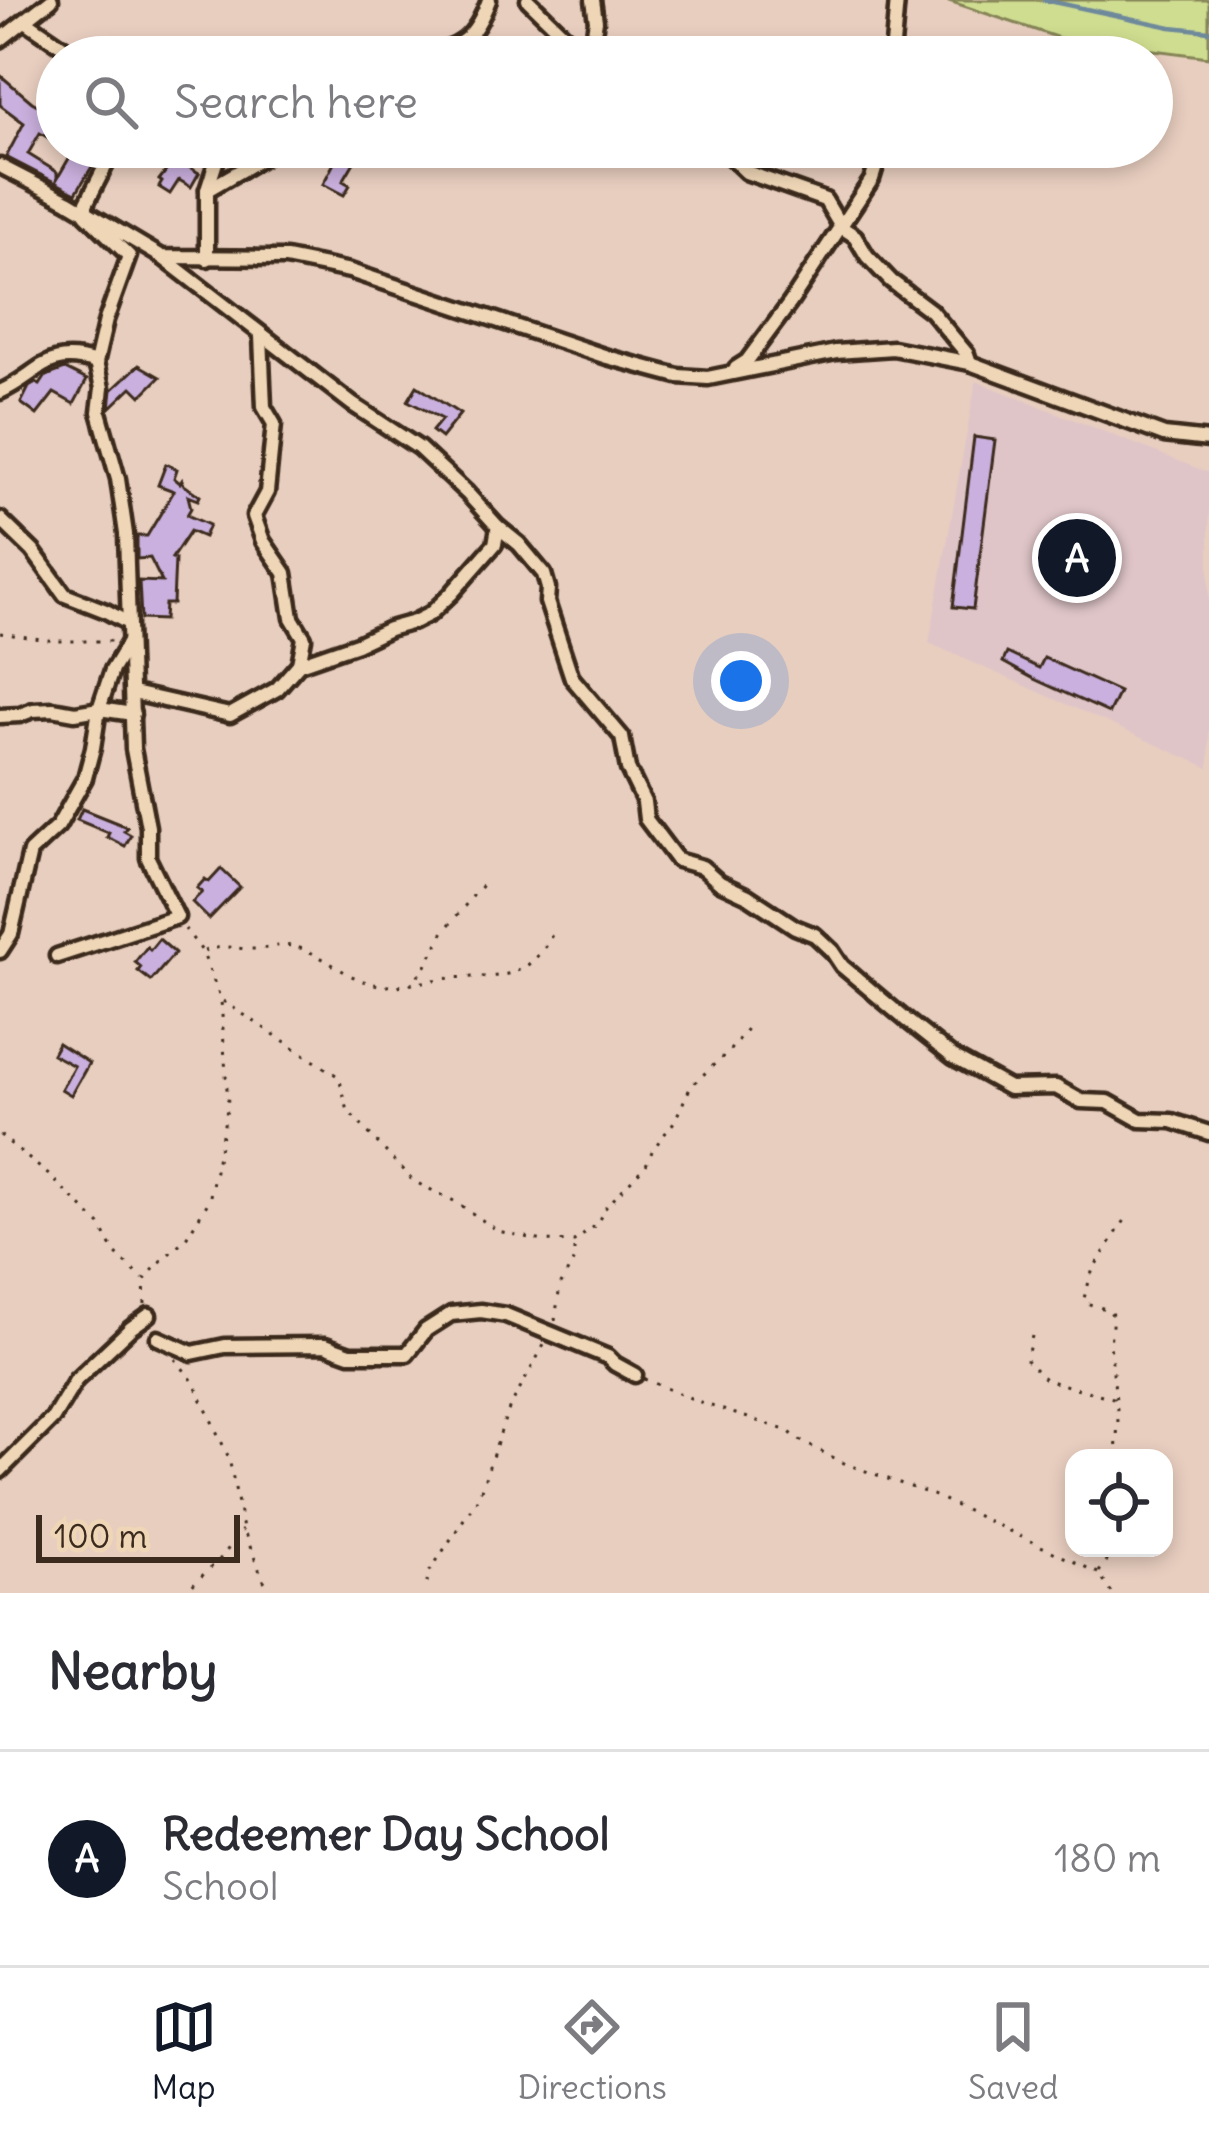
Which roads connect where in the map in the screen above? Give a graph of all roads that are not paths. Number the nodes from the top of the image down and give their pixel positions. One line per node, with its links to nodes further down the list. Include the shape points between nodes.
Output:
1 (51, 0): 6 (street)
2 (489, 0): 8 (street)
3 (528, 0): 9 (street)
4 (593, 0): 10 (street)
5 (897, 0): 11 (street)
6 (27, 22): 7 (street); 12 (street)
7 (47, 36)
8 (470, 36)
9 (565, 36)
10 (594, 36)
11 (894, 36)
12 (0, 40)
13 (0, 166): 20 (street)
14 (104, 168): 20 (street)
15 (214, 168): 19 (street)
16 (245, 168): 19 (street)
17 (742, 168): 21 (street, via 825,200)
18 (875, 168): 21 (street)
19 (207, 190): 23 (street)
20 (86, 214): 22 (street); 25 (street, via 129,256)
21 (841, 226): 26 (street, via 931,311); 27 (street, via 747,361)
22 (162, 257): 23 (street); 24 (street)
23 (207, 259): 27 (street, via 286,259 350,271 677,376)
24 (261, 336): 31 (street, via 419,448); 34 (street, via 264,407 274,424 267,492 254,516 285,573 304,638)
25 (96, 363): 28 (street, via 74,356 48,361); 32 (street, via 127,534)
26 (970, 363): 27 (street, via 893,348); 29 (street, via 1164,436)
27 (730, 372)
28 (0, 392)
29 (1209, 440)
30 (0, 519): 32 (street, via 65,595)
31 (498, 527): 34 (street, via 495,544 430,614); 41 (street, via 544,574 572,678 622,737 646,819 677,860 815,935 904,1019 1009,1088 1056,1087 1140,1120)
32 (128, 623): 33 (street)
33 (129, 641): 35 (street); 36 (street)
34 (299, 664): 35 (street, via 277,689 230,716)
35 (134, 693): 37 (street)
36 (99, 709): 37 (street); 38 (street); 39 (street, via 85,778 58,826 30,852)
37 (133, 714): 40 (street, via 148,858 177,917)
38 (0, 716)
39 (0, 951)
40 (57, 956)
41 (1209, 1133)
42 (149, 1315): 45 (street, via 76,1380 53,1418)
43 (158, 1338): 44 (street, via 192,1353 325,1345 350,1354 407,1354 451,1314 481,1310 608,1357)
44 (635, 1375)
45 (0, 1471)

